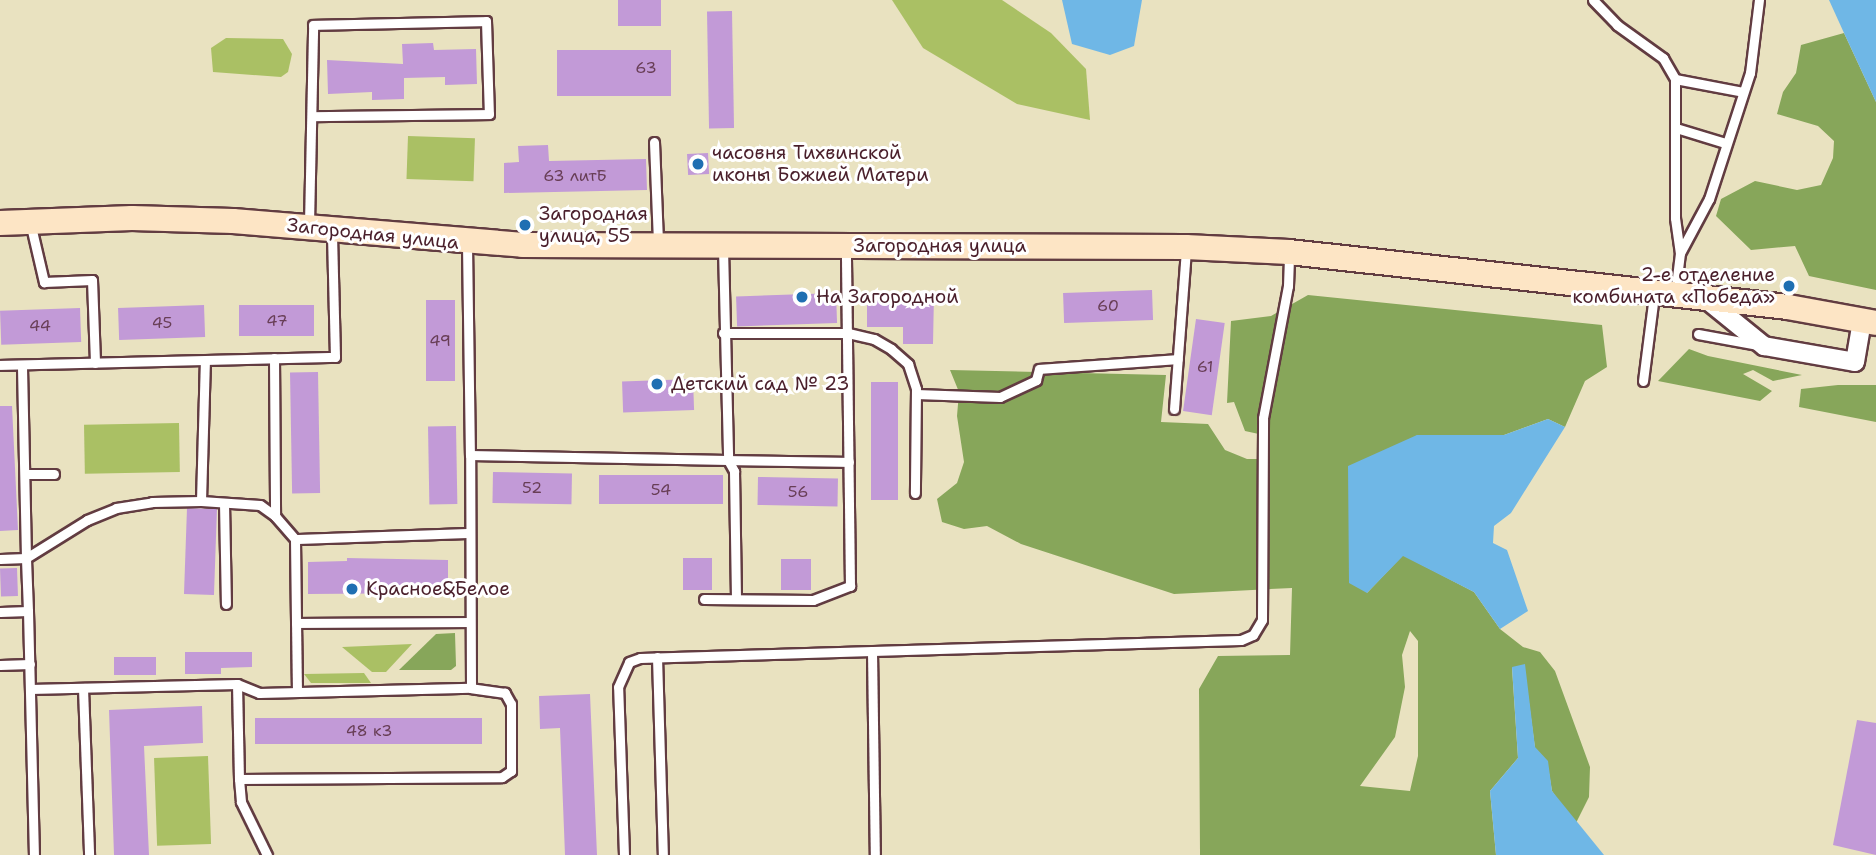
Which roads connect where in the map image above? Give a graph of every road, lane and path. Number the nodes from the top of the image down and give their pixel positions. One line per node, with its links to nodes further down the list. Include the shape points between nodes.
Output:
1 (1593, 0): 3 (lane, via 1617,25 1663,58)
2 (1759, 0): 4 (lane)
3 (1675, 79): 4 (lane); 6 (lane)
4 (1743, 92): 8 (lane)
5 (314, 116): 5 (lane, via 313,25 486,21 489,114); 11 (lane)
6 (1676, 128): 8 (lane); 18 (lane, via 1675,218)
7 (654, 142): 15 (lane)
8 (1726, 143): 18 (lane, via 1709,199)
9 (30, 221): 10 (main road, Загородная улица); 11 (main road, Загородная улица, via 132,218); 29 (lane, via 44,282 92,280)
10 (0, 223)
11 (320, 227): 12 (main road, Загородная улица); 26 (lane, via 335,357)
12 (467, 244): 15 (main road, Загородная улица); 35 (lane)
13 (846, 246): 14 (main road, Загородная улица); 16 (main road, Загородная улица); 23 (lane)
14 (1186, 247): 17 (main road, Загородная улица); 27 (lane)
15 (658, 248): 16 (main road, Загородная улица)
16 (723, 248): 22 (lane)
17 (1289, 253): 19 (main road, Загородная улица); 55 (lane, via 1288,286 1263,418 1262,620 1254,635 1241,640)
18 (1680, 253): 19 (lane)
19 (1665, 294): 20 (main road, Загородная улица); 32 (lane)
20 (1706, 299): 21 (main road, Загородная улица); 25 (street)
21 (1869, 322): 25 (street, via 1855,362)
22 (723, 332): 23 (lane); 36 (lane)
23 (848, 333): 33 (lane, via 874,339 908,364); 37 (lane)
24 (1698, 334): 25 (lane)
25 (1764, 346)
26 (274, 358): 28 (lane); 43 (lane)
27 (1178, 359): 33 (lane, via 1039,369 1036,380 1000,397); 34 (lane)
28 (205, 361): 29 (lane); 41 (lane)
29 (95, 363): 31 (lane)
30 (0, 365): 31 (lane)
31 (22, 367): 38 (lane)
32 (1643, 381)
33 (916, 394): 40 (lane)
34 (1174, 409)
35 (470, 456): 36 (lane); 44 (lane)
36 (728, 460): 37 (lane); 49 (lane, via 734,471)
37 (849, 462): 49 (lane, via 850,586 813,600)
38 (25, 474): 39 (lane); 46 (lane)
39 (54, 474)
40 (915, 493)
41 (201, 501): 42 (lane); 46 (lane, via 116,509 87,520)
42 (224, 503): 43 (lane, via 260,505); 50 (lane)
43 (275, 516): 45 (lane)
44 (470, 533): 45 (lane); 53 (lane)
45 (295, 540): 54 (lane)
46 (26, 558): 47 (lane); 51 (lane)
47 (0, 559)
48 (704, 599): 49 (lane)
49 (736, 600)
50 (226, 604)
51 (27, 611): 52 (lane); 57 (lane)
52 (0, 612)
53 (470, 622): 54 (lane); 61 (lane)
54 (296, 623): 63 (lane)
55 (872, 651): 56 (lane); 70 (lane)
56 (657, 657): 68 (lane, via 629,662 618,687); 69 (lane)
57 (30, 664): 58 (lane); 62 (lane)
58 (0, 665)
59 (237, 684): 60 (lane); 63 (lane, via 259,693); 64 (lane)
60 (83, 688): 62 (lane); 66 (lane)
61 (471, 688): 63 (lane); 64 (lane, via 505,693 511,704 511,771 502,777)
62 (30, 689): 65 (lane)
63 (297, 692)
64 (239, 779): 67 (lane, via 241,802)
65 (34, 855)
66 (89, 855)
67 (267, 855)
68 (624, 855)
69 (663, 855)
70 (875, 855)

